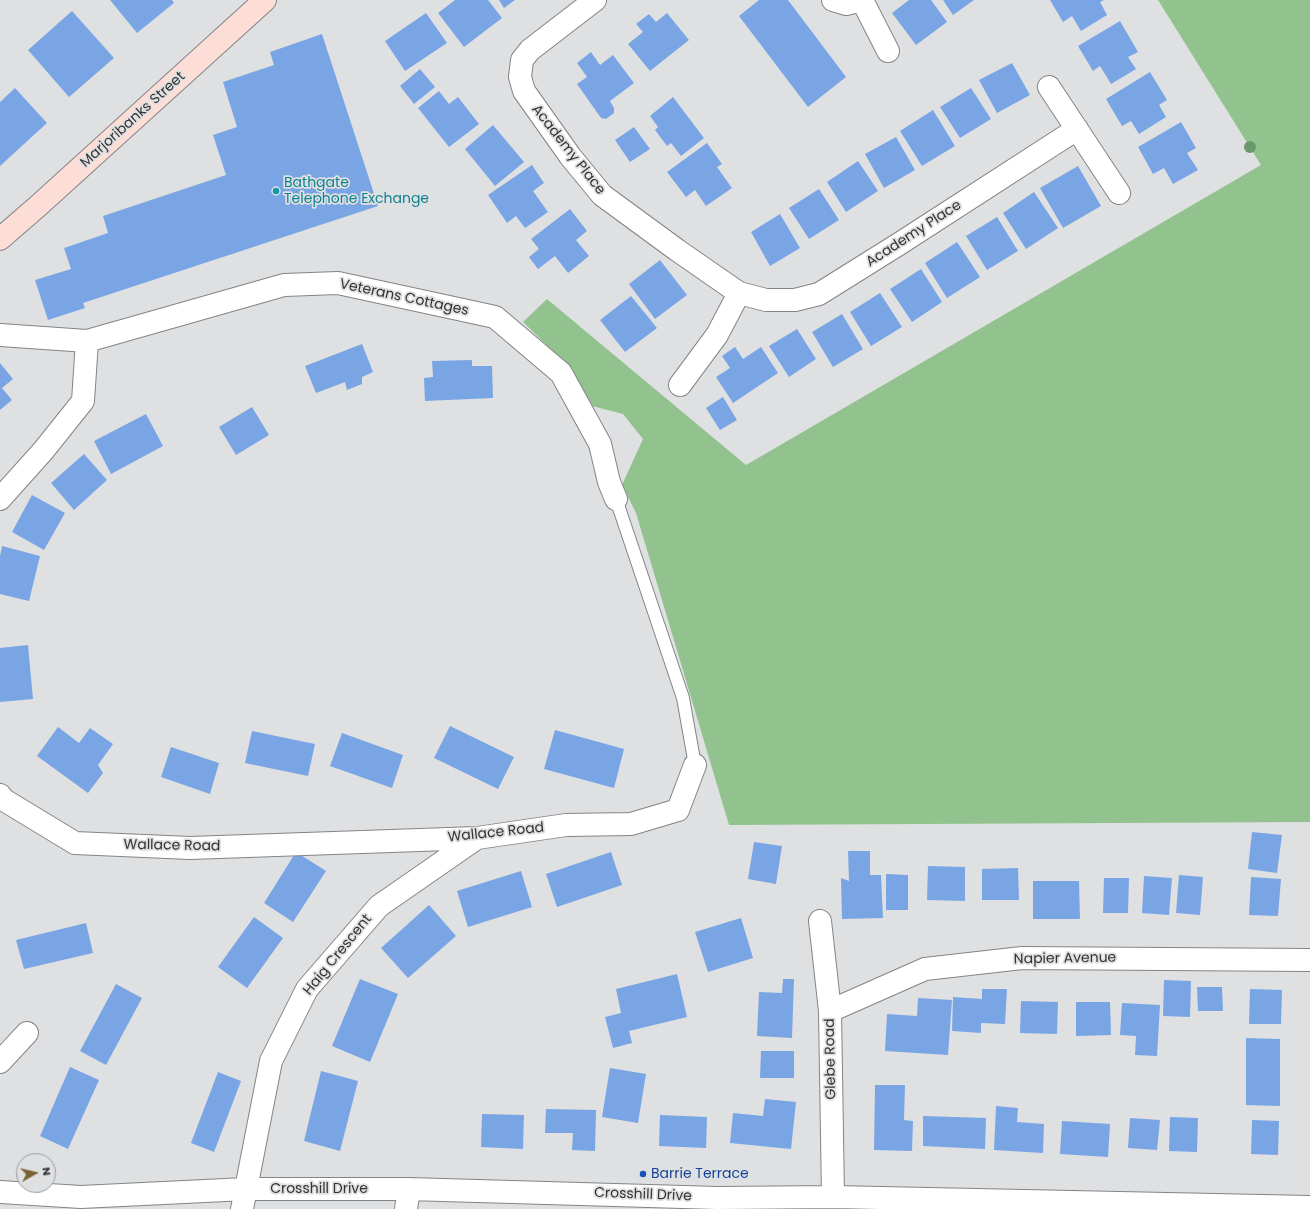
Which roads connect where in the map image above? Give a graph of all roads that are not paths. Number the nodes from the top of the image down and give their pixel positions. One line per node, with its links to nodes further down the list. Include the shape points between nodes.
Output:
1 (265, 0): 9 (main road, Marjoribanks Street)
2 (595, 0): 10 (street, Academy Place, via 530,50 522,60 520,77 524,91 602,196)
3 (833, 0): 4 (street, via 846,4)
4 (862, 0): 5 (street)
5 (888, 51)
6 (1049, 87): 7 (street)
7 (1077, 129): 8 (street); 10 (street, Academy Place, via 819,294 795,300 766,300)
8 (1119, 193)
9 (0, 239)
10 (739, 293): 13 (street, via 717,334)
11 (0, 335): 12 (street, Veterans Cottages)
12 (87, 341): 14 (street, via 83,401); 15 (street, Veterans Cottages, via 284,285 338,283 494,317 561,373 600,444)
13 (680, 385)
14 (0, 499)
15 (616, 499): 16 (lane, Wallace Road, via 683,698)
16 (695, 765): 18 (street, Wallace Road, via 678,810 631,824 566,825)
17 (0, 795): 18 (street, Wallace Road, via 4,800 75,843 190,848)
18 (477, 838): 26 (street, Haig Crescent, via 379,906 307,989 271,1061)
19 (820, 921): 21 (street, Glebe Road)
20 (1310, 960): 21 (street, Napier Avenue, via 1022,958 925,969)
21 (830, 1011): 25 (street, Glebe Road)
22 (27, 1033): 23 (street)
23 (0, 1062)
24 (0, 1192): 28 (street, Crosshill Drive)
25 (833, 1197): 29 (street, Crosshill Drive); 30 (street, Crosshill Drive)
26 (244, 1199): 27 (street, Crosshill Drive); 28 (street, Crosshill Drive)
27 (407, 1199): 29 (street, Crosshill Drive)
28 (80, 1203)
29 (717, 1203)
30 (988, 1205): 31 (street, Crosshill Drive)
31 (1310, 1207)

